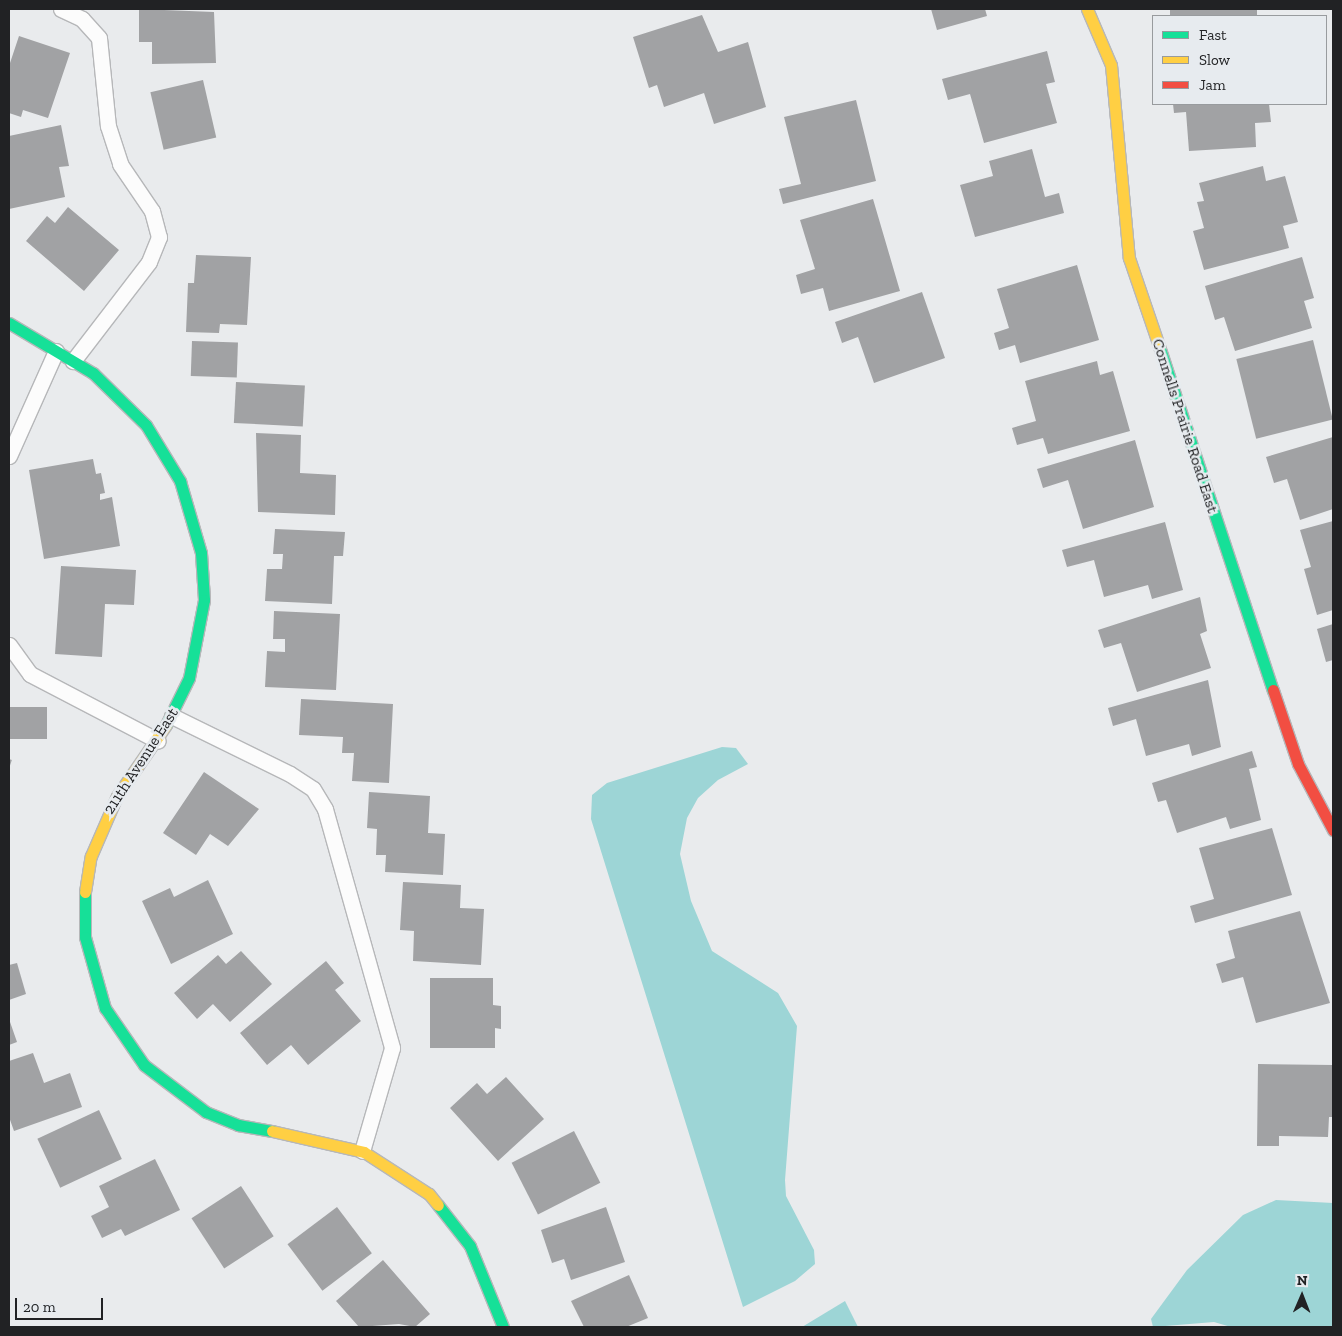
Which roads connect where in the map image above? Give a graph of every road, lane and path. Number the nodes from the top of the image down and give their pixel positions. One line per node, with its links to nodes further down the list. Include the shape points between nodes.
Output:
1 (61, 9): 5 (lane, via 82,20 99,38 108,126 120,164 152,211 159,237 149,262)
2 (1087, 9): 10 (street, Connells Prairie Road East, via 1111,65 1129,258 1298,764)
3 (9, 323): 4 (street, 211th Avenue East)
4 (56, 352): 5 (street, 211th Avenue East); 6 (lane)
5 (73, 361): 8 (street, 211th Avenue East, via 118,394 146,425 168,456 192,512 201,553 204,600 189,678)
6 (9, 456)
7 (9, 645): 9 (lane, via 30,674)
8 (172, 716): 9 (street, 211th Avenue East); 11 (lane, via 290,774 313,789 325,809 392,1048)
9 (158, 740): 11 (street, 211th Avenue East, via 117,796 91,856 84,898 85,937 105,1008 144,1065 206,1112 238,1125 327,1140)
10 (1333, 830)
11 (362, 1152): 12 (street, 211th Avenue East, via 395,1168 450,1217 470,1246)
12 (503, 1327)

